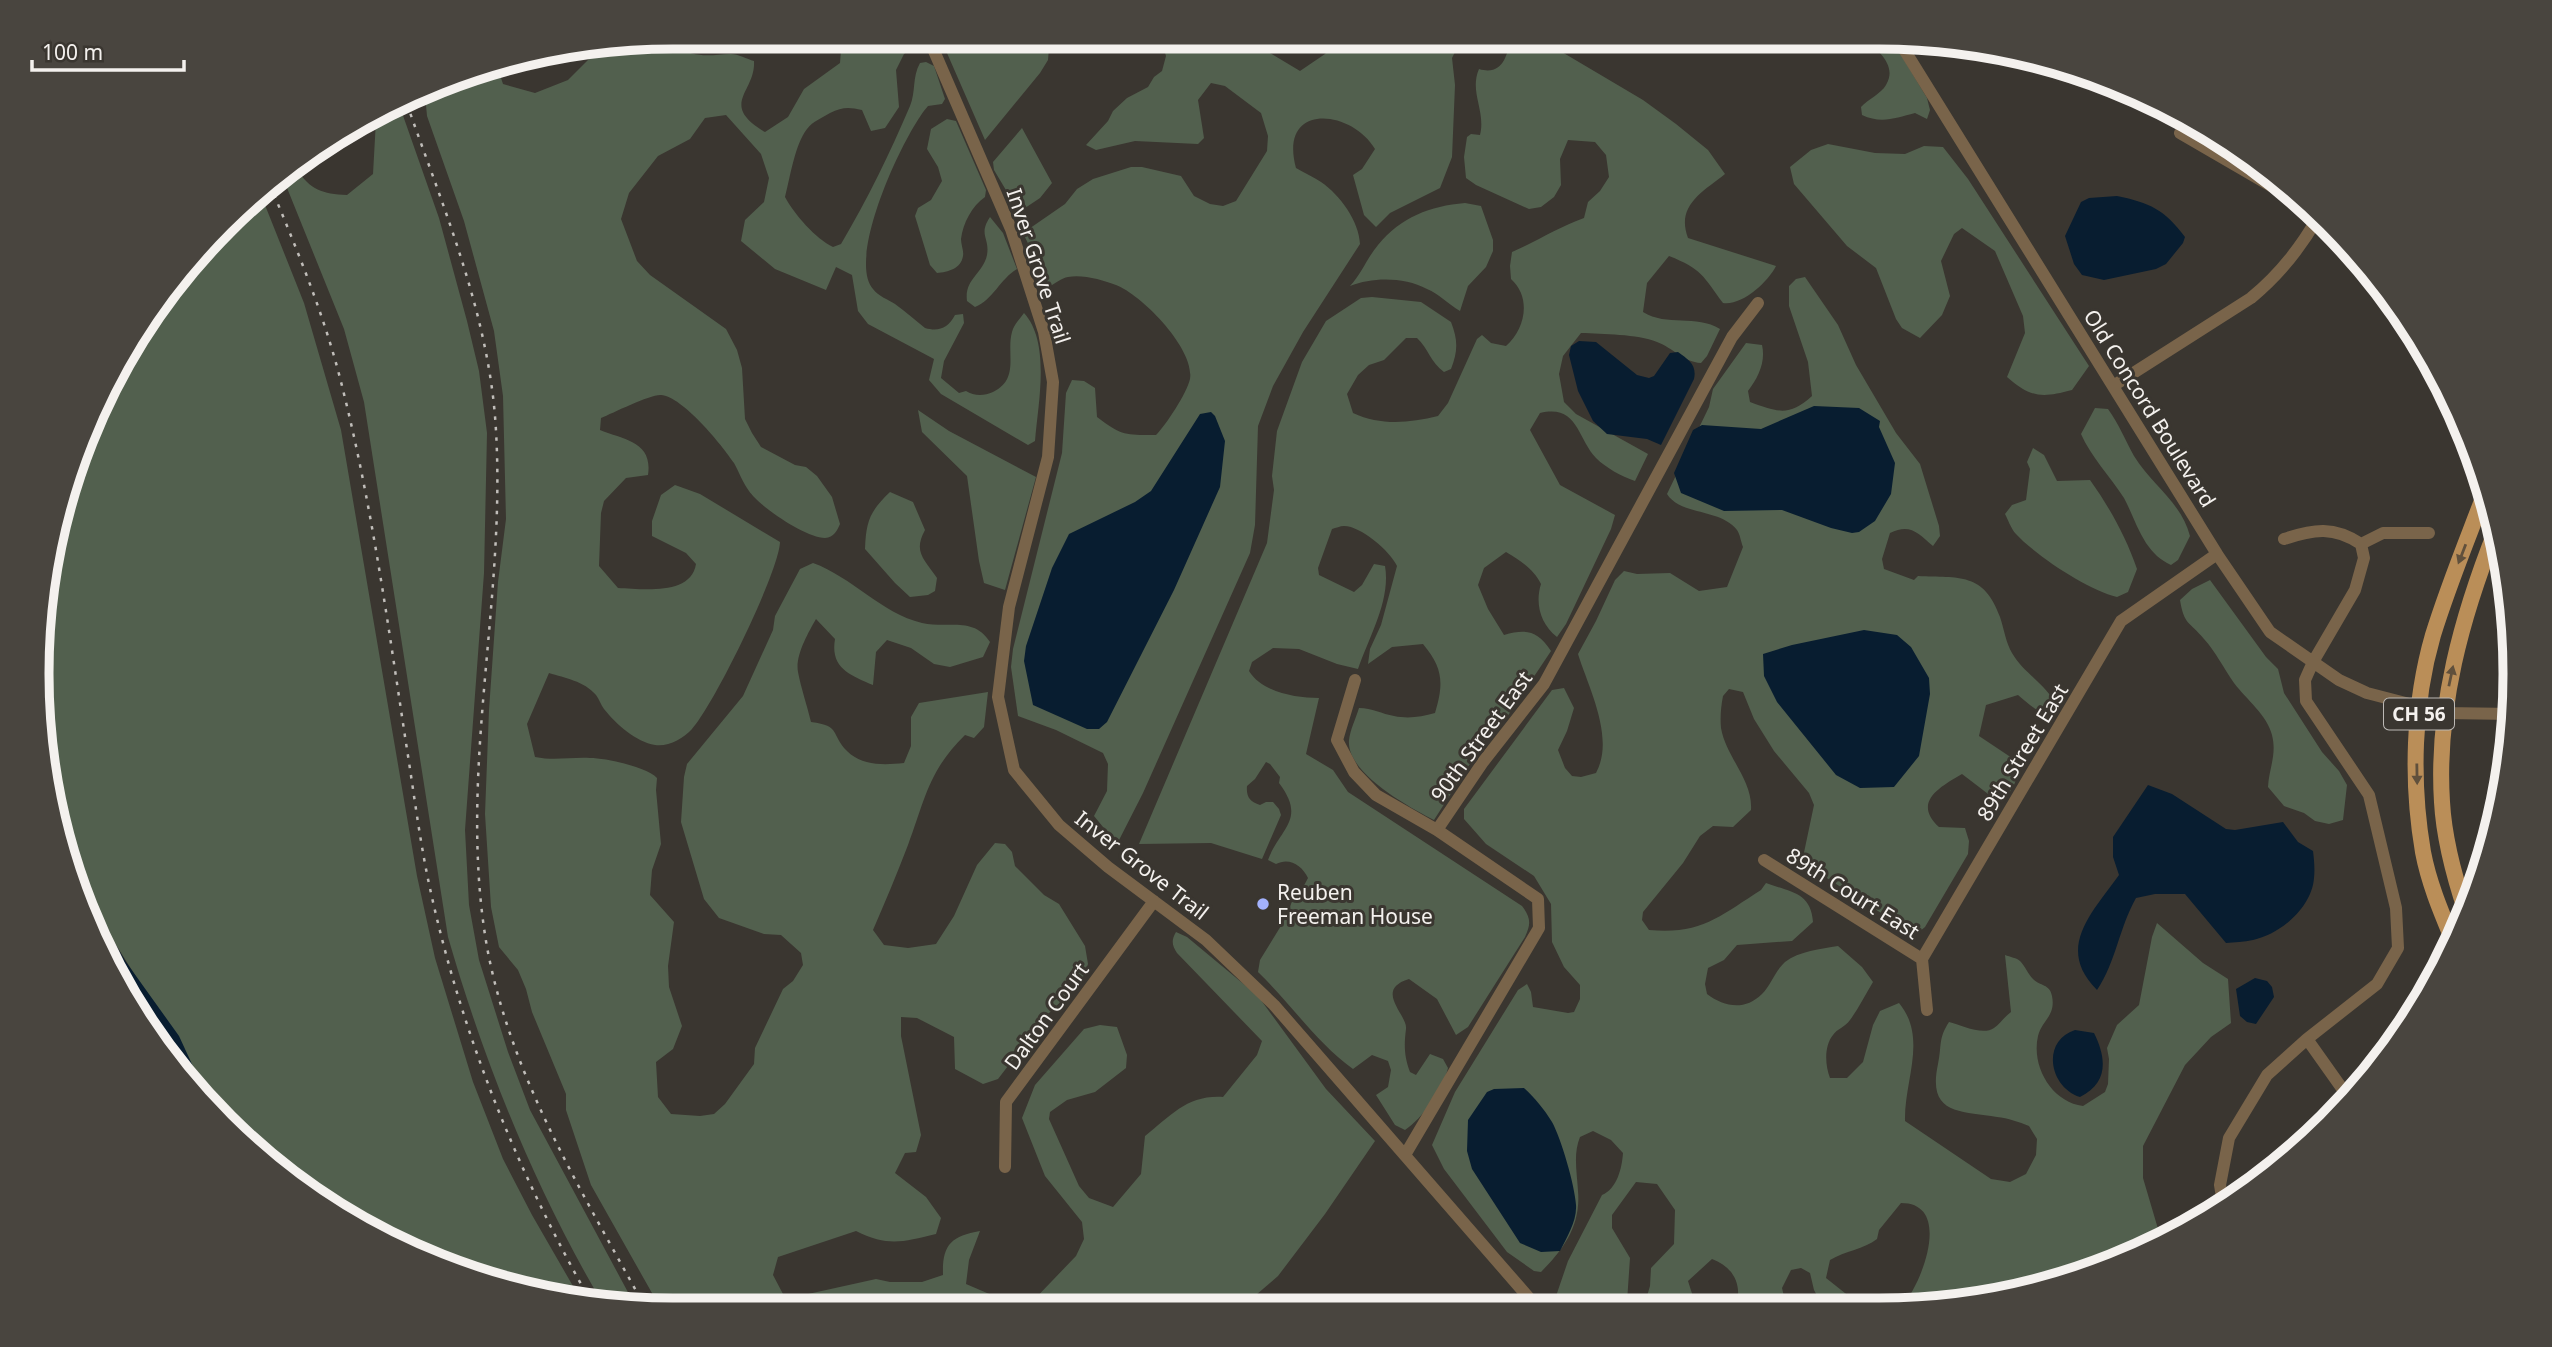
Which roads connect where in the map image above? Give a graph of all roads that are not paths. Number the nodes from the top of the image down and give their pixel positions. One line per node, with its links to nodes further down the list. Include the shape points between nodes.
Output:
1 (933, 49): 22 (street, Inver Grove Trail, via 1011,229 1044,332 1053,382 1048,457 1009,607 998,697 1014,770 1059,825)
2 (1904, 50): 7 (street, Old Concord Boulevard)
3 (2180, 133): 4 (street)
4 (2263, 181)
5 (2313, 225): 7 (street, via 2290,260 2259,291)
6 (1758, 303): 19 (street, 90th Street East, via 1732,337 1544,684)
7 (2113, 386): 13 (street, Old Concord Boulevard)
8 (2480, 506): 16 (main road, CH 56, one-way to 16, via 2434,635)
9 (2430, 533): 11 (street, via 2383,533)
10 (2284, 539): 11 (street, via 2310,530 2344,533)
11 (2361, 544): 14 (street, via 2364,558 2355,590)
12 (2490, 547): 17 (main road, CH 56, one-way to 12, via 2473,594)
13 (2217, 554): 14 (street, Old Concord Boulevard, via 2270,632); 24 (street, 89th Street East, via 2121,621)
14 (2313, 662): 16 (street, Old Concord Boulevard, via 2367,693); 26 (street, via 2305,680 2306,701 2369,795 2396,908 2398,948 2377,984)
15 (1355, 680): 19 (street, via 1337,740 1354,772 1376,795)
16 (2419, 706): 17 (street, Old Concord Boulevard); 23 (main road, CH 56, one-way to 23, via 2416,774 2423,855)
17 (2444, 713): 18 (street, Old Concord Boulevard); 21 (main road, CH 56, via 2442,804)
18 (2502, 715)
19 (1437, 830): 28 (street, 90th Street East, via 1538,899 1539,928)
20 (1764, 860): 24 (street, 89th Court East)
21 (2461, 897)
22 (1154, 901): 28 (street, Inver Grove Trail, via 1245,975); 29 (street, Dalton Court, via 1006,1102)
23 (2448, 928)
24 (1922, 959): 25 (street)
25 (1927, 1010)
26 (2307, 1039): 27 (street); 30 (street, via 2267,1075 2229,1138)
27 (2344, 1089)
28 (1405, 1155): 31 (street, Inver Grove Trail)
29 (1005, 1167)
30 (2222, 1195)
31 (1529, 1298)

